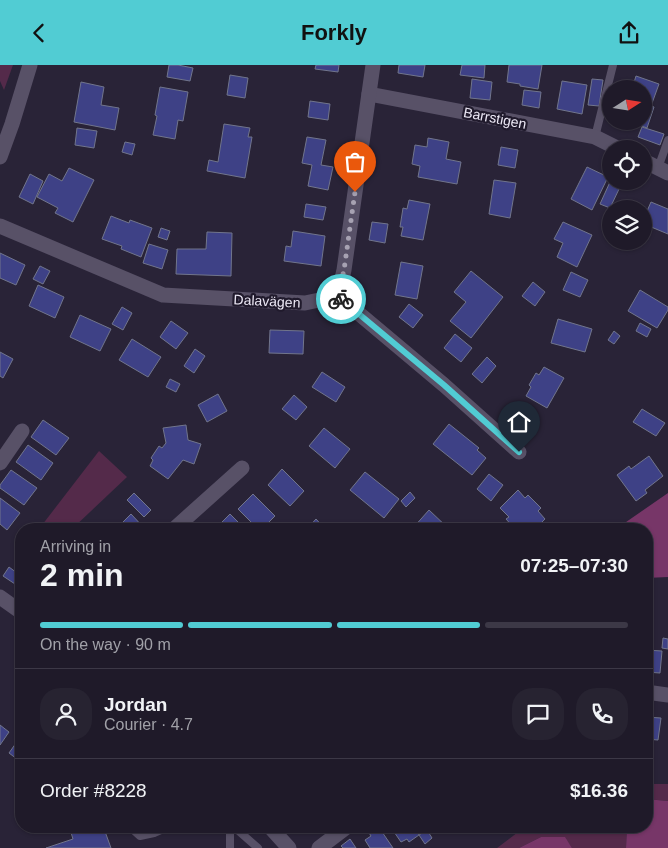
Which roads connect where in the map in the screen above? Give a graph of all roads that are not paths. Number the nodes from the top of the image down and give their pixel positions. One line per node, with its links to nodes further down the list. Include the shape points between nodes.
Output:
1 (30, 65): 8 (street)
2 (373, 65): 4 (street)
3 (614, 65): 5 (lane)
4 (369, 95): 5 (street, Barrstigen); 11 (street)
5 (595, 137): 6 (street, Barrstigen)
6 (602, 140)
7 (668, 140): 9 (lane)
8 (0, 157)
9 (663, 170)
10 (0, 226): 11 (street, Dalavägen, via 163,295 305,303)
11 (338, 296): 13 (street)
12 (22, 431): 14 (street)
13 (519, 452)
14 (0, 463)
15 (242, 468): 16 (street)
16 (181, 523)
17 (0, 597): 18 (street)
18 (15, 608)
19 (653, 693): 20 (street)
20 (668, 695)
21 (137, 833): 22 (lane, via 140,836)
22 (154, 833)
23 (231, 833): 27 (lane)
24 (240, 833): 28 (lane)
25 (275, 833): 29 (street)
26 (339, 833): 30 (street)
27 (230, 848)
28 (258, 848)
29 (289, 848)
30 (319, 848)

